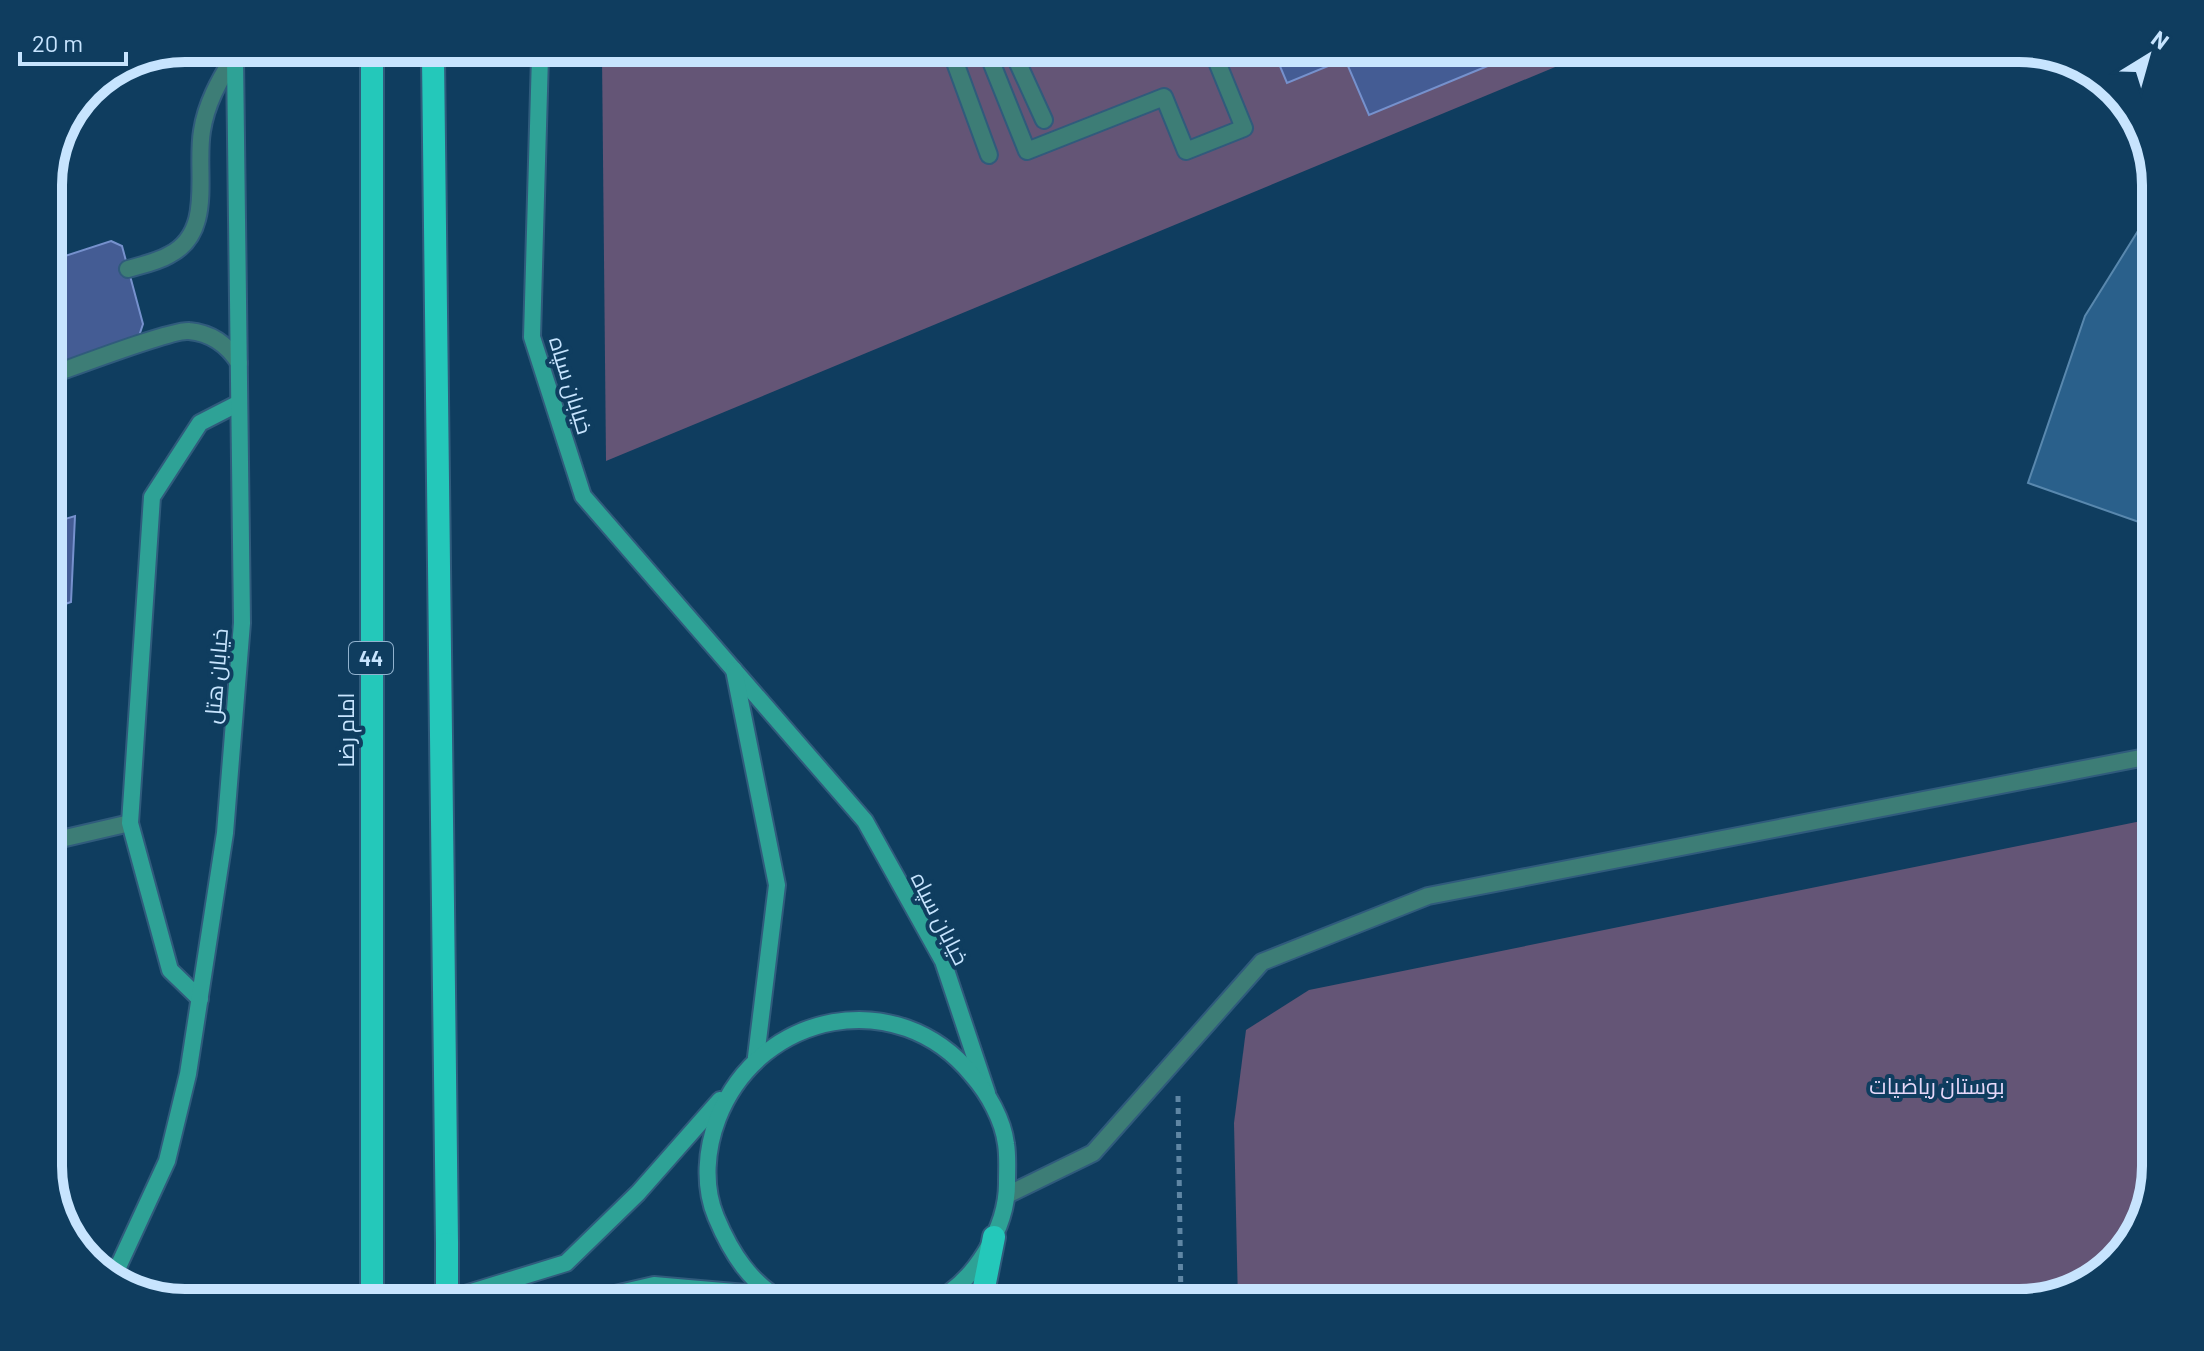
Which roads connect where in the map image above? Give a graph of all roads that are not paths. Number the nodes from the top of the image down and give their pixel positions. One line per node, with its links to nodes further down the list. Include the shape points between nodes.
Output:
1 (232, 62): 12 (street, via 214,90 201,132 197,227 170,255)
2 (234, 62): 13 (main road, خیابان هتل)
3 (371, 62): 27 (highway, امام رضا / 44)
4 (540, 62): 16 (main road, خیابان سپاه, via 532,337 583,496)
5 (955, 62): 11 (street)
6 (991, 62): 8 (street, via 1027,151 1164,97 1186,151 1244,128)
7 (1017, 62): 10 (street)
8 (1217, 62)
9 (433, 63): 28 (highway, bridge)
10 (1044, 120)
11 (989, 155)
12 (128, 269)
13 (239, 363): 14 (street, via 214,337 186,330); 15 (main road, خیابان هتل)
14 (62, 371)
15 (239, 403): 18 (main road, via 200,423 152,497); 20 (main road, خیابان هتل, via 242,623 225,833)
16 (733, 669): 21 (main road, خیابان سپاه, via 777,885); 23 (main road, خیابان سپاه, via 865,821 943,961)
17 (2142, 758): 24 (street, via 1428,896 1262,962 1093,1153)
18 (130, 823): 19 (street); 20 (main road, via 170,970)
19 (62, 839)
20 (200, 999): 26 (main road, خیابان هتل, via 167,1161)
21 (756, 1057): 22 (main road); 23 (main road, via 793,1033 835,1021 880,1021 923,1034 959,1059)
22 (729, 1090): 29 (main road, via 638,1193 566,1263); 32 (main road, via 708,1143 709,1200 731,1253)
23 (987, 1093): 24 (main road, خیابان سپاه, via 1006,1143)
24 (1007, 1195): 25 (main road, خیابان سپاه)
25 (994, 1237): 33 (main road, خیابان سپاه, via 970,1273); 34 (highway)
26 (117, 1269)
27 (372, 1289)
28 (447, 1289)
29 (482, 1289)
30 (637, 1289): 31 (main road)
31 (700, 1289)
32 (764, 1289)
33 (949, 1289)
34 (984, 1289)

